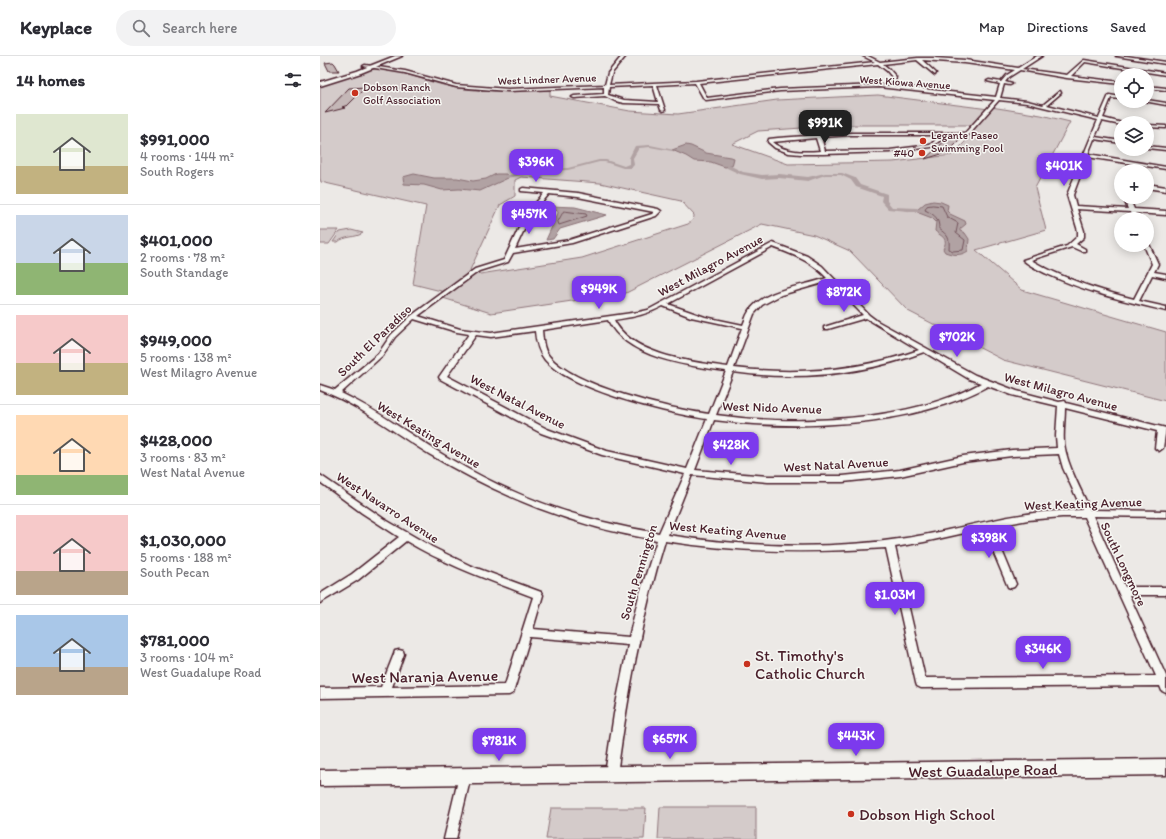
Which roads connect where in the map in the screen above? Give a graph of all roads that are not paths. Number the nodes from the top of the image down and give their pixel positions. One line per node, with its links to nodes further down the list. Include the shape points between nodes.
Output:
1 (390, 56): 10 (main road)
2 (399, 56): 11 (main road)
3 (624, 56): 30 (street, via 609,73)
4 (864, 56): 8 (street)
5 (1038, 56): 14 (street)
6 (1118, 56): 9 (street)
7 (918, 59): 8 (street, West Lindner Avenue); 14 (street, West Lindner Avenue); 18 (street)
8 (879, 63): 12 (street, West Lindner Avenue); 31 (street, via 894,77)
9 (1166, 63)
10 (365, 66): 11 (street, West Lindner Avenue); 22 (main road)
11 (372, 67): 27 (main road); 30 (street, West Lindner Avenue, via 476,89)
12 (834, 67): 16 (street); 17 (street, West Lindner Avenue)
13 (769, 69): 17 (street)
14 (1019, 69): 20 (street, West Lindner Avenue); 26 (street)
15 (722, 72): 21 (street)
16 (837, 72)
17 (772, 73): 21 (street, West Lindner Avenue)
18 (934, 74)
19 (1166, 74): 20 (street, via 1084,61)
20 (1067, 77): 24 (street, West Lindner Avenue)
21 (731, 78): 25 (street, West Lindner Avenue)
22 (320, 81)
23 (989, 81): 26 (street)
24 (1114, 81)
25 (696, 82): 28 (street, West Lindner Avenue); 31 (street, West Kiowa Avenue, via 706,99 780,90 862,86)
26 (1002, 83): 29 (street); 38 (street)
27 (320, 84)
28 (655, 84): 30 (street, West Lindner Avenue); 40 (street)
29 (1010, 84)
30 (606, 86): 35 (street)
31 (892, 88): 38 (street, West Kiowa Avenue)
32 (1154, 88): 33 (street)
33 (1166, 89)
34 (1060, 92): 42 (street)
35 (606, 95): 36 (street); 40 (street, via 613,99 636,103)
36 (574, 97)
37 (1114, 97): 44 (street, via 1110,96)
38 (998, 99): 42 (street, West Kiowa Avenue); 50 (street, via 966,134)
39 (1154, 102): 41 (street)
40 (660, 103): 43 (street)
41 (1166, 104)
42 (1045, 105): 44 (street, West Kiowa Avenue)
43 (663, 110)
44 (1102, 120): 46 (street, West Kiowa Avenue); 52 (street)
45 (1160, 120): 47 (street)
46 (1114, 123)
47 (1166, 126): 48 (street)
48 (1154, 127)
49 (904, 134): 50 (street); 51 (street); 55 (street)
50 (939, 134): 55 (street, via 940,138 932,146)
51 (818, 136): 57 (street); 57 (street, via 770,142 791,152)
52 (1094, 138): 53 (street); 58 (street)
53 (1114, 141)
54 (1154, 147): 56 (street)
55 (911, 148): 57 (street)
56 (1166, 148)
57 (823, 153)
58 (1086, 155): 59 (street); 65 (street, via 1070,195)
59 (1166, 168)
60 (1154, 187): 61 (street)
61 (1166, 189)
62 (523, 190): 63 (street)
63 (548, 192): 70 (street, South El Paradiso, via 527,217); 70 (street, via 578,195 658,211 654,216 570,242)
64 (1129, 204): 66 (street)
65 (1073, 207): 66 (street); 68 (street, via 1081,237)
66 (1131, 211): 67 (street)
67 (1166, 213)
68 (1072, 245): 69 (street); 75 (street, via 1026,260 1041,270 1087,288)
69 (1083, 250)
70 (512, 251): 79 (street, South El Paradiso, via 506,261 483,267 466,277 455,288)
71 (1150, 252): 72 (street, via 1155,264)
72 (1151, 273): 73 (street); 75 (street)
73 (1166, 276)
74 (831, 279): 76 (street, West Milagro Avenue, via 812,261 773,245); 78 (street, West Milagro Avenue); 81 (street, South Pennington, via 793,288 760,302 751,313)
75 (1136, 301): 77 (street)
76 (663, 304): 80 (street, West Milagro Avenue, via 639,314); 81 (street, via 690,315)
77 (1166, 309)
78 (867, 316): 83 (street); 85 (street, West Milagro Avenue)
79 (413, 317): 84 (street, West Milagro Avenue); 89 (street, South El Paradiso, via 393,336 380,355)
80 (610, 318): 82 (street, West Milagro Avenue); 86 (street, via 617,332 633,344 658,355)
81 (746, 327): 86 (street, South Pennington)
82 (538, 328): 84 (street, West Milagro Avenue, via 491,335); 91 (street, West Nido Avenue, via 543,352 557,367 578,379 654,406)
83 (826, 328)
84 (474, 334): 95 (street, West Natal Avenue, via 443,377 544,431 605,453)
85 (924, 350): 86 (street, via 878,364 809,374); 87 (street, West Milagro Avenue)
86 (730, 370): 91 (street, South Pennington)
87 (987, 384): 90 (street, West Milagro Avenue); 91 (street, West Nido Avenue, via 955,399 876,417 798,422 760,422)
88 (320, 388): 89 (street, West Keating Avenue)
89 (336, 393): 101 (street, West Keating Avenue, via 482,482 504,492 574,517)
90 (1062, 403): 92 (street, West Milagro Avenue); 94 (street, South Longmore, via 1059,432)
91 (710, 417): 95 (street, South Pennington)
92 (1163, 430): 93 (street)
93 (1159, 448)
94 (1061, 451): 95 (street, West Natal Avenue, via 963,459 900,473 843,479 768,479); 97 (street, South Longmore)
95 (689, 472): 101 (street, South Pennington)
96 (320, 478): 100 (street, West Navarro Avenue)
97 (1087, 514): 98 (street, West Keating Avenue); 99 (street, West Keating Avenue, via 1030,517); 104 (street, South Longmore)
98 (1166, 514)
99 (982, 527): 102 (street, West Keating Avenue); 103 (street, via 996,548)
100 (405, 537): 106 (street, via 355,577); 107 (street, West Navarro Avenue, via 445,558 538,595)
101 (662, 537): 102 (street, West Keating Avenue, via 765,548); 108 (street, South Pennington)
102 (890, 544): 110 (street, via 921,683)
103 (1011, 584)
104 (1122, 591): 105 (street); 110 (street, South Longmore)
105 (1166, 591)
106 (320, 599)
107 (527, 633): 108 (street); 111 (street, West Naranja Avenue, via 509,690)
108 (632, 641): 114 (street, South Pennington)
109 (399, 654): 111 (street)
110 (1165, 683)
111 (385, 692): 112 (street, West Naranja Avenue)
112 (320, 693)
113 (1166, 767): 114 (main road, West Guadalupe Road)
114 (611, 774): 115 (main road, West Guadalupe Road)
115 (465, 776): 116 (main road, West Guadalupe Road); 117 (street)
116 (320, 778)
117 (450, 839)

